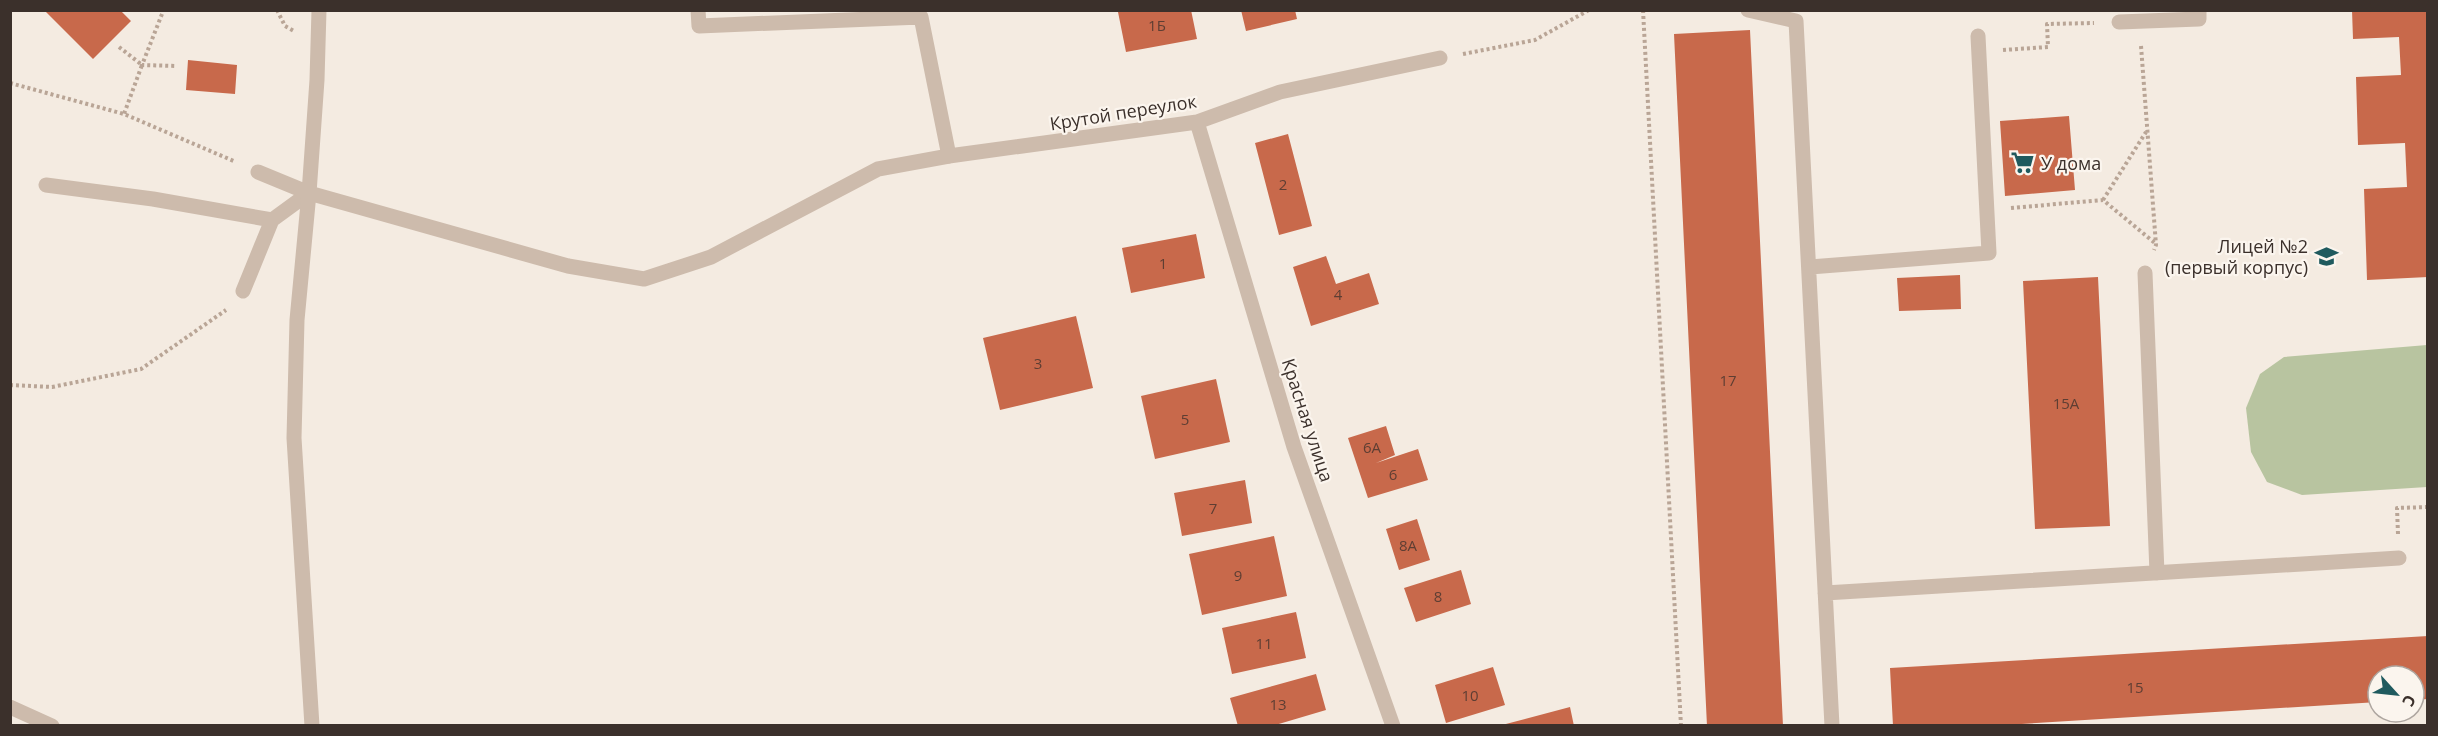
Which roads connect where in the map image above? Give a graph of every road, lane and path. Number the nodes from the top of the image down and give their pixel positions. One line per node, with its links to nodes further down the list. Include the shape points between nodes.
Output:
1 (318, 10): 23 (street)
2 (698, 10): 20 (street, via 699,26 921,17)
3 (1589, 10): 13 (path, via 1535,40)
4 (1643, 10): 40 (path)
5 (1748, 10): 28 (street, via 1796,21)
6 (2199, 10): 8 (street, via 2199,19)
7 (162, 14): 14 (path)
8 (2139, 21): 9 (street); 19 (path)
9 (2119, 22): 12 (path, via 2047,24 2048,47)
10 (1978, 36): 12 (street)
11 (119, 47): 14 (path)
12 (1978, 52): 28 (street, via 1989,253)
13 (1440, 58): 18 (street, Крутой переулок, via 1280,92)
14 (142, 65): 15 (path); 17 (path)
15 (177, 66)
16 (10, 83): 17 (path)
17 (124, 114): 21 (path)
18 (1197, 122): 20 (street, Крутой переулок); 39 (street, Красная улица, via 1294,447)
19 (2147, 131): 24 (path); 27 (path)
20 (949, 156): 23 (street, Крутой переулок, via 878,170 711,257 644,279 568,266)
21 (258, 172): 23 (street, Крутой переулок)
22 (46, 184): 26 (street)
23 (309, 193): 26 (street); 38 (street, via 297,320 294,438)
24 (2103, 200): 25 (path); 27 (path)
25 (2039, 206)
26 (272, 220): 30 (street)
27 (2156, 245): 29 (path)
28 (1810, 267): 35 (street)
29 (2145, 273): 34 (street)
30 (243, 291): 31 (path, via 226,310 141,369 52,387)
31 (10, 385)
32 (2427, 507): 33 (path, via 2397,508)
33 (2400, 558): 34 (street)
34 (2157, 573): 35 (street)
35 (1825, 593): 41 (street)
36 (10, 707): 37 (street)
37 (52, 726)
38 (312, 726)
39 (1393, 726)
40 (1681, 726)
41 (1832, 726)

